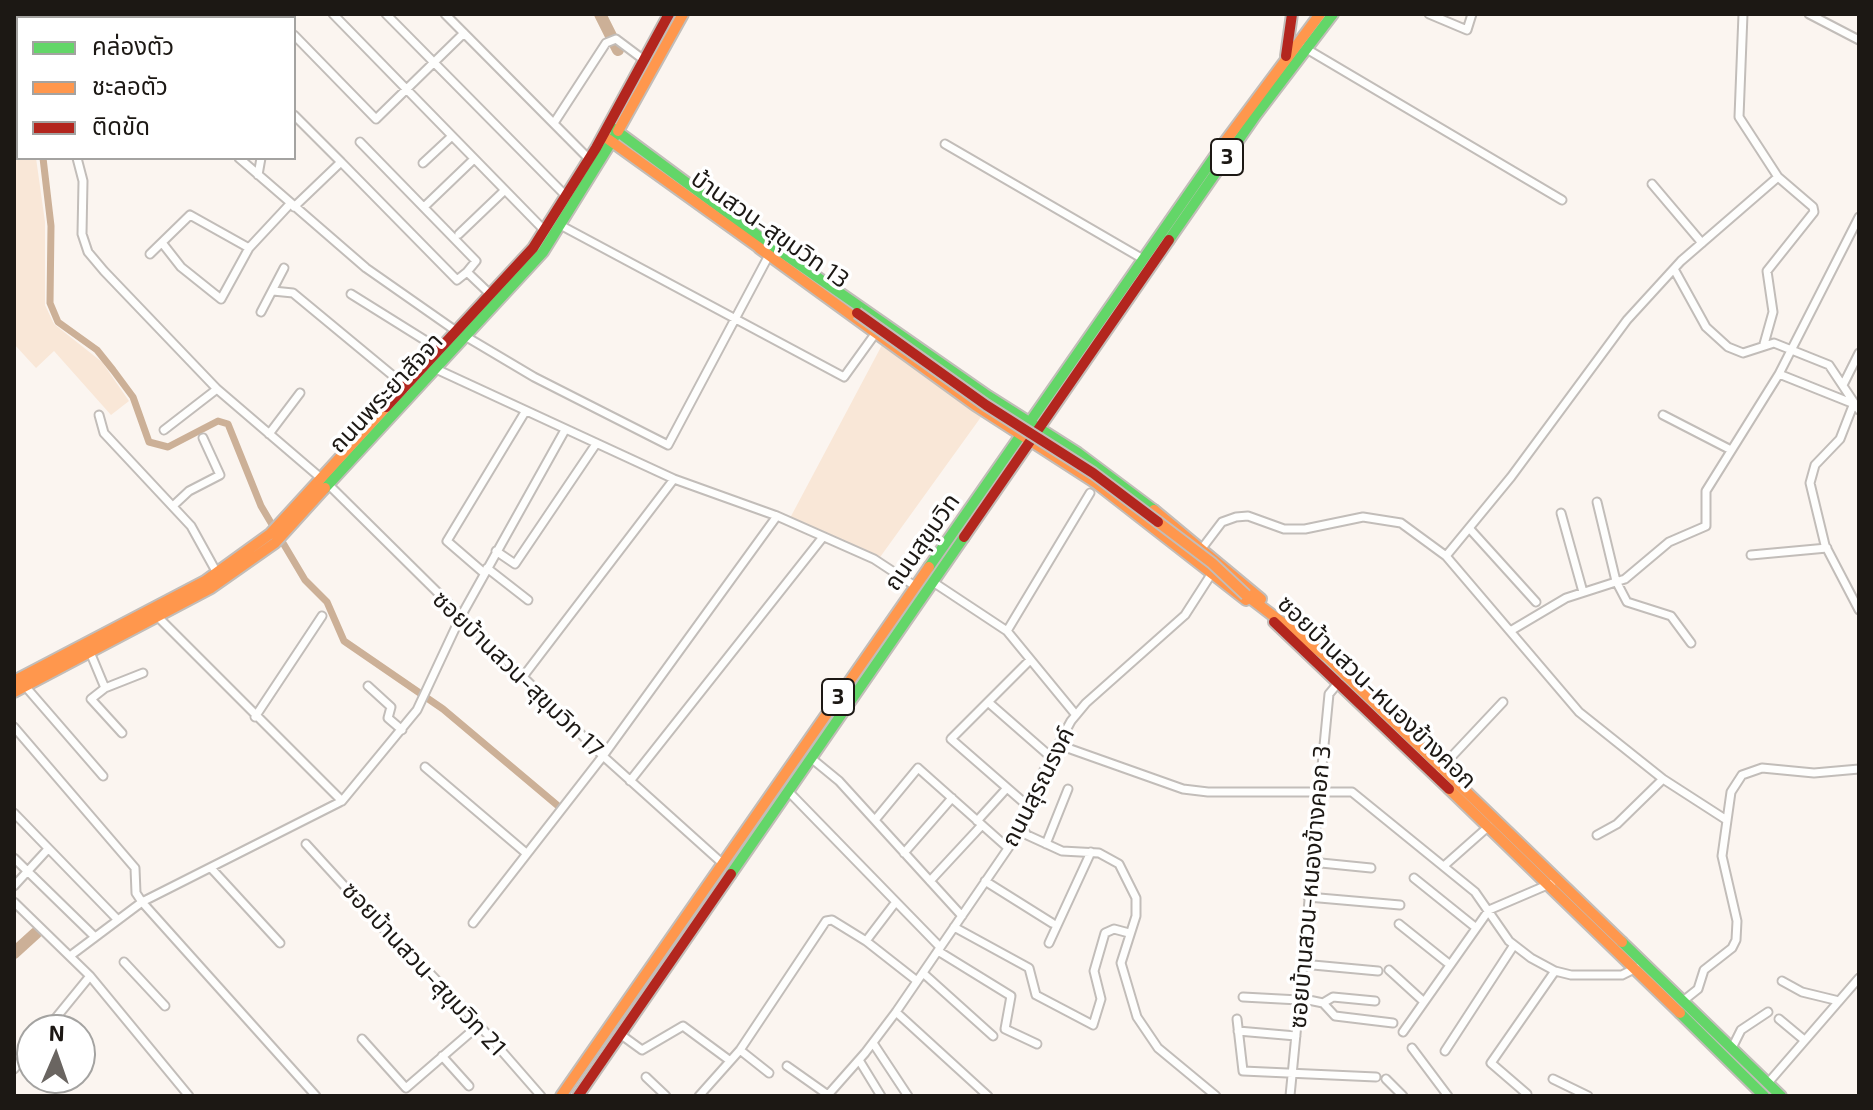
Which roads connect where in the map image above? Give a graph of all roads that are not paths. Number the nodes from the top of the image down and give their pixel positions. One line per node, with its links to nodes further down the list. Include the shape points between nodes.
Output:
1 (333, 14): 20 (street)
2 (386, 14): 19 (street)
3 (445, 14): 13 (street)
4 (669, 14): 18 (main road, ถนนพระยาสัจจา)
5 (682, 14): 23 (main road, ถนนพระยาสัจจา)
6 (1292, 14): 17 (main road)
7 (1320, 14): 17 (main road, ถนนสุขุมวิท / 3)
8 (1333, 14): 16 (main road, ถนนสุขุมวิท / 3)
9 (1429, 14): 10 (street, via 1467,30)
10 (1472, 14)
11 (1743, 14): 35 (street, via 1739,117)
12 (1809, 14): 15 (street)
13 (464, 33): 19 (street); 22 (street)
14 (296, 37): 20 (street, via 376,119)
15 (1859, 40)
16 (1305, 48): 39 (street); 77 (main road, ถนนสุขุมวิท / 3)
17 (1286, 56): 52 (main road, ถนนสุขุมวิท / 3)
18 (644, 60): 22 (street, via 609,41); 23 (main road, ถนนพระยาสัจจา)
19 (433, 62): 20 (street); 38 (street)
20 (406, 90): 24 (street)
21 (296, 117): 32 (street)
22 (554, 123): 28 (street)
23 (611, 133): 28 (main road, ถนนพระยาสัจจา); 43 (main road, ถนนพระยาสัจจา); 48 (main road, บ้านสวน-สุขุมวิท 13)
24 (452, 136): 27 (street); 33 (street)
25 (360, 142): 41 (street)
26 (945, 144): 52 (street)
27 (474, 159): 37 (street); 41 (street)
28 (589, 159): 38 (main road, ถนนพระยาสัจจา)
29 (78, 160): 70 (street, ซอยบ้านสวน-สุขุมวิท 17, via 83,176 81,229 88,252)
30 (241, 160): 34 (street)
31 (261, 160): 34 (street)
32 (341, 162): 40 (street); 55 (street, via 457,280)
33 (423, 163)
34 (258, 175): 40 (street)
35 (1778, 177): 46 (street); 63 (street, via 1814,212 1767,271 1773,312)
36 (1652, 184): 46 (street)
37 (505, 190): 44 (street); 45 (street)
38 (567, 197): 44 (main road, ถนนพระยาสัจจา)
39 (1562, 200)
40 (292, 206): 49 (street); 61 (street, via 366,268)
41 (424, 207): 55 (street, via 476,261)
42 (1859, 217): 65 (street)
43 (562, 226): 60 (street); 61 (main road, ถนนพระยาสัจจา)
44 (545, 231): 58 (main road, ถนนพระยาสัจจา)
45 (459, 234)
46 (1702, 243): 54 (street)
47 (163, 244): 49 (street, via 190,215); 49 (street, via 181,267 221,299); 50 (street)
48 (761, 244): 51 (main road); 77 (main road); 109 (main road, บ้านสวน-สุขุมวิท 13, bridge, via 986,405 1093,473)
49 (249, 248)
50 (150, 254)
51 (768, 257): 60 (street); 62 (main road)
52 (1143, 259): 77 (main road, ถนนสุขุมวิท / 3)
53 (284, 268): 56 (street)
54 (1674, 269): 63 (street, via 1706,327 1728,347 1743,353); 94 (street, via 1627,320)
55 (467, 272): 58 (street)
56 (273, 291): 59 (street); 71 (street, via 293,293)
57 (351, 294): 64 (street)
58 (490, 294): 61 (main road, ถนนพระยาสัจจา)
59 (261, 312)
60 (735, 320): 61 (street, via 668,445); 62 (street, via 844,377)
61 (461, 334): 64 (main road, ถนนพระยาสัจจา); 67 (main road, ถนนพระยาสัจจา)
62 (875, 334): 82 (main road)
63 (1764, 344): 65 (street)
64 (439, 349): 71 (main road, ถนนพระยาสัจจา)
65 (1793, 352): 68 (street); 69 (street, via 1829,365)
66 (1859, 353): 69 (street)
67 (436, 369): 71 (main road, ถนนพระยาสัจจา); 74 (street)
68 (1779, 374): 73 (street); 84 (street)
69 (1843, 385): 73 (street)
70 (217, 389): 78 (street); 80 (street, ซอยบ้านสวน-สุขุมวิท 17)
71 (409, 389): 88 (main road, ถนนพระยาสัจจา)
72 (300, 393): 80 (street)
73 (1856, 405): 98 (street, via 1840,439 1815,465 1810,483)
74 (525, 412): 79 (street); 102 (street, via 447,541)
75 (99, 415): 91 (street, via 104,433)
76 (1663, 415): 84 (street)
77 (1034, 425): 82 (main road, ถนนสุขุมวิท / 3); 85 (main road)
78 (164, 430)
79 (565, 430): 83 (street); 99 (street)
80 (269, 434): 88 (street, ซอยบ้านสวน-สุขุมวิท 17)
81 (203, 438): 91 (street, via 220,475)
82 (1025, 438): 86 (main road); 106 (main road, ถนนสุขุมวิท / 3); 107 (main road, ถนนสุขุมวิท / 3)
83 (596, 444): 87 (street); 99 (street, via 515,564)
84 (1731, 450): 105 (street, via 1706,491 1706,526 1669,542)
85 (1096, 467): 86 (main road); 97 (main road)
86 (1088, 477): 104 (main road)
87 (674, 479): 93 (street); 122 (street)
88 (325, 482): 96 (main road, ถนนพระยาสัจจา); 115 (street, ซอยบ้านสวน-สุขุมวิท 17)
89 (1090, 493): 117 (street)
90 (1597, 502): 105 (street)
91 (174, 505): 103 (street)
92 (1561, 513): 108 (street)
93 (777, 516): 95 (street); 136 (street)
94 (1469, 528): 101 (street); 111 (street)
95 (823, 537): 107 (street, via 874,559); 144 (street)
96 (272, 539): 103 (main road, ถนนพระยาสัจจา); 113 (main road, ถนนพระยาสัจจา, via 211,588)
97 (1203, 547): 101 (street, via 1222,522 1236,517 1284,529 1363,517 1401,523); 118 (main road)
98 (1827, 548): 100 (street); 112 (street)
99 (496, 551): 102 (street)
100 (1751, 555)
101 (1446, 556): 116 (street)
102 (485, 570): 110 (street); 115 (street)
103 (217, 573): 113 (main road, ถนนพระยาสัจจา)
104 (1212, 573): 118 (main road); 130 (street, ถนนสุรณรงค์, via 1185,615)
105 (1616, 581): 108 (street); 119 (street, via 1629,604 1671,616)
106 (933, 582): 117 (street); 137 (main road, ถนนสุขุมวิท / 3)
107 (915, 586): 168 (main road, ถนนสุขุมวิท / 3)
108 (1583, 592): 116 (street)
109 (1246, 595): 118 (main road, ซอยบ้านสวน-หนองข้างคอก)
110 (528, 600)
111 (1536, 602)
112 (1859, 610)
113 (154, 613): 120 (main road, ถนนพระยาสัจจา); 125 (main road, ถนนพระยาสัจจา); 131 (street)
114 (322, 616): 131 (street)
115 (460, 618): 122 (street, ซอยบ้านสวน-สุขุมวิท 17); 133 (street, via 422,701)
116 (1512, 630): 143 (street, via 1579,712)
117 (1007, 631): 121 (street)
118 (1293, 634): 123 (main road, ซอยบ้านสวน-หนองข้างคอก); 140 (main road, ซอยบ้านสวน-หนองข้างคอก, via 1327,657)
119 (1691, 643)
120 (90, 652): 125 (main road, ถนนพระยาสัจจา); 127 (street)
121 (1030, 660): 128 (street); 130 (street)
122 (522, 678): 136 (street, ซอยบ้านสวน-สุขุมวิท 17)
123 (1339, 682): 147 (street, ซอยบ้านสวน-หนองข้างคอก 3, via 1329,694); 156 (main road, ซอยบ้านสวน-หนองข้างคอก)
124 (146, 685): 127 (street, via 141,674)
125 (18, 686): 142 (street)
126 (368, 686): 133 (street, via 391,707 388,718)
127 (105, 688): 134 (street, via 91,699)
128 (988, 702): 138 (street); 145 (street, via 951,739)
129 (1503, 702): 140 (street)
130 (1076, 715): 135 (street, ถนนสุรณรงค์)
131 (255, 717): 150 (street)
132 (14, 727): 180 (street, via 135,868 136,893)
133 (402, 730): 150 (street)
134 (122, 733)
135 (1059, 745): 138 (street, ถนนสุรณรงค์); 147 (street, via 1183,789)
136 (603, 756): 144 (street, ซอยบ้านสวน-สุขุมวิท 17); 164 (street)
137 (811, 758): 148 (main road, ถนนสุขุมวิท / 3); 154 (street)
138 (1052, 758): 151 (street, ถนนสุรณรงค์)
139 (425, 767): 164 (street)
140 (1440, 769): 176 (main road, ซอยบ้านสวน-หนองข้างคอก)
141 (1859, 769): 153 (street, via 1814,773 1762,768 1742,775 1731,792)
142 (103, 776)
143 (1663, 779): 153 (street); 158 (street, via 1617,824)
144 (630, 781): 168 (street, ซอยบ้านสวน-สุขุมวิท 17)
145 (1007, 788): 151 (street); 155 (street)
146 (1068, 789): 160 (street)
147 (1318, 790): 167 (street, ซอยบ้านสวน-หนองข้างคอก 3); 169 (street, via 1352,792)
148 (788, 791): 181 (street); 228 (main road, ถนนสุขุมวิท / 3)
149 (952, 798): 154 (street, via 918,768); 155 (street); 165 (street)
150 (342, 801): 170 (street)
151 (1029, 807): 157 (street, ถนนสุรณรงค์)
152 (14, 813): 162 (street)
153 (1725, 819): 215 (street, via 1722,856 1737,921 1736,940 1704,970 1698,989)
154 (875, 820): 165 (street)
155 (980, 823): 161 (street); 174 (street)
156 (1489, 826): 169 (street); 176 (main road, ซอยบ้านสวน-หนองข้างคอก)
157 (1022, 828): 160 (street); 161 (street, ถนนสุรณรงค์)
158 (1597, 835)
159 (306, 844): 225 (street, ซอยบ้านสวน-สุขุมวิท 21)
160 (1046, 844): 163 (street, via 1062,851)
161 (1008, 848): 175 (street, ถนนสุรณรงค์)
162 (48, 849): 172 (street); 185 (street)
163 (1091, 852): 191 (street, via 1119,864 1136,898); 195 (street)
164 (526, 853): 186 (street)
165 (904, 853): 174 (street)
166 (14, 858): 172 (street)
167 (1311, 862): 171 (street); 178 (street, ซอยบ้านสวน-หนองข้างคอก 3)
168 (722, 863): 257 (main road, ถนนสุขุมวิท / 3)
169 (1445, 865): 183 (street)
170 (211, 868): 180 (street); 194 (street)
171 (1371, 868)
172 (27, 871): 177 (street); 192 (street)
173 (1414, 878): 190 (street)
174 (930, 881): 184 (street)
175 (985, 881): 184 (street, ถนนสุรณรงค์); 187 (street)
176 (1554, 882): 183 (street); 202 (main road, ซอยบ้านสวน-หนองข้างคอก); 215 (main road, ซอยบ้านสวน-หนองข้างคอก)
177 (14, 886)
178 (1308, 897): 182 (street); 200 (street, ซอยบ้านสวน-หนองข้างคอก 3)
179 (14, 902): 198 (street)
180 (142, 902): 185 (street); 255 (street)
181 (895, 903): 193 (street); 197 (street)
182 (1400, 905)
183 (1489, 910): 190 (street); 196 (street)
184 (962, 916): 189 (street, ถนนสุรณรงค์)
185 (117, 919): 192 (street)
186 (473, 923)
187 (1052, 923)
188 (1399, 924): 201 (street)
189 (954, 927): 191 (street, via 1029,968 1036,995 1093,1025 1101,999 1094,971 1103,936 1110,929); 197 (street, ถนนสุรณรงค์)
190 (1475, 927): 201 (street)
191 (1129, 933): 253 (street, via 1121,963 1137,1017 1158,1048)
192 (94, 936): 198 (street)
193 (866, 941): 209 (street); 237 (street, via 826,921)
194 (280, 943)
195 (1049, 943)
196 (1514, 945): 205 (street); 238 (street)
197 (939, 949): 206 (street, ถนนสุรณรงค์); 234 (street, via 1011,996 1005,1029)
198 (70, 956): 207 (street)
199 (124, 962): 218 (street)
200 (1302, 964): 204 (street); 212 (street, ซอยบ้านสวน-หนองข้างคอก 3)
201 (1449, 964): 214 (street)
202 (1636, 968): 205 (street, via 1622,975); 239 (main road, ซอยบ้านสวน-หนองข้างคอก)
203 (1389, 970): 214 (street)
204 (1378, 971)
205 (1555, 971): 267 (street, via 1491,1063)
206 (923, 973): 209 (street, ถนนสุรณรงค์); 229 (street)
207 (90, 976): 221 (street); 254 (street)
208 (1859, 978): 216 (street)
209 (917, 981): 219 (street, ถนนสุรณรงค์)
210 (1782, 981): 216 (street)
211 (1243, 997): 212 (street)
212 (1299, 999): 217 (street); 230 (street, ซอยบ้านสวน-หนองข้างคอก 3)
213 (1375, 1001): 217 (street, via 1333,997)
214 (1423, 1001): 227 (street)
215 (1683, 1001): 235 (main road, ซอยบ้านสวน-หนองข้างคอก)
216 (1839, 1001): 232 (street)
217 (1323, 1003): 224 (street, via 1335,1016)
218 (165, 1006)
219 (896, 1012): 233 (street, ถนนสุรณรงค์); 263 (street)
220 (1768, 1012): 235 (street)
221 (59, 1014)
222 (1237, 1019): 226 (street)
223 (1779, 1019): 232 (street)
224 (1393, 1023)
225 (479, 1025): 240 (street); 256 (street, ซอยบ้านสวน-สุขุมวิท 21)
226 (1238, 1031): 230 (street); 245 (street, via 1243,1071)
227 (1403, 1032)
228 (620, 1034): 241 (street, via 642,1050 683,1026); 258 (main road, ถนนสุขุมวิท / 3)
229 (993, 1036)
230 (1296, 1036): 245 (street, ซอยบ้านสวน-หนองข้างคอก 3)
231 (362, 1039): 240 (street, via 406,1088)
232 (1803, 1039): 250 (street)
233 (873, 1043): 242 (street, ถนนสุรณรงค์); 262 (street)
234 (1037, 1044)
235 (1728, 1046): 239 (main road); 250 (main road, ซอยบ้านสวน-หนองข้างคอก)
236 (1412, 1048): 266 (street)
237 (740, 1050): 241 (street); 244 (street)
238 (1445, 1051)
239 (1715, 1051): 269 (main road, ซอยบ้านสวน-หนองข้างคอก)
240 (442, 1056): 251 (street)
241 (729, 1060): 260 (street)
242 (859, 1060): 252 (street, ถนนสุรณรงค์); 261 (street)
243 (787, 1066): 252 (street)
244 (769, 1073)
245 (1293, 1076): 247 (street); 264 (street, ซอยบ้านสวน-หนองข้างคอก 3)
246 (646, 1077): 259 (street)
247 (1376, 1077)
248 (1386, 1079): 265 (street)
249 (1553, 1079): 268 (street)
250 (1768, 1083): 270 (main road, ซอยบ้านสวน-หนองข้างคอก)
251 (469, 1086)
252 (827, 1095)
253 (1214, 1095)
254 (189, 1096)
255 (316, 1096)
256 (541, 1096)
257 (561, 1096)
258 (578, 1096)
259 (666, 1096)
260 (699, 1096)
261 (881, 1096)
262 (908, 1096)
263 (988, 1096)
264 (1290, 1096)
265 (1403, 1096)
266 (1448, 1096)
267 (1525, 1096)
268 (1588, 1096)
269 (1764, 1096)
270 (1781, 1096)

